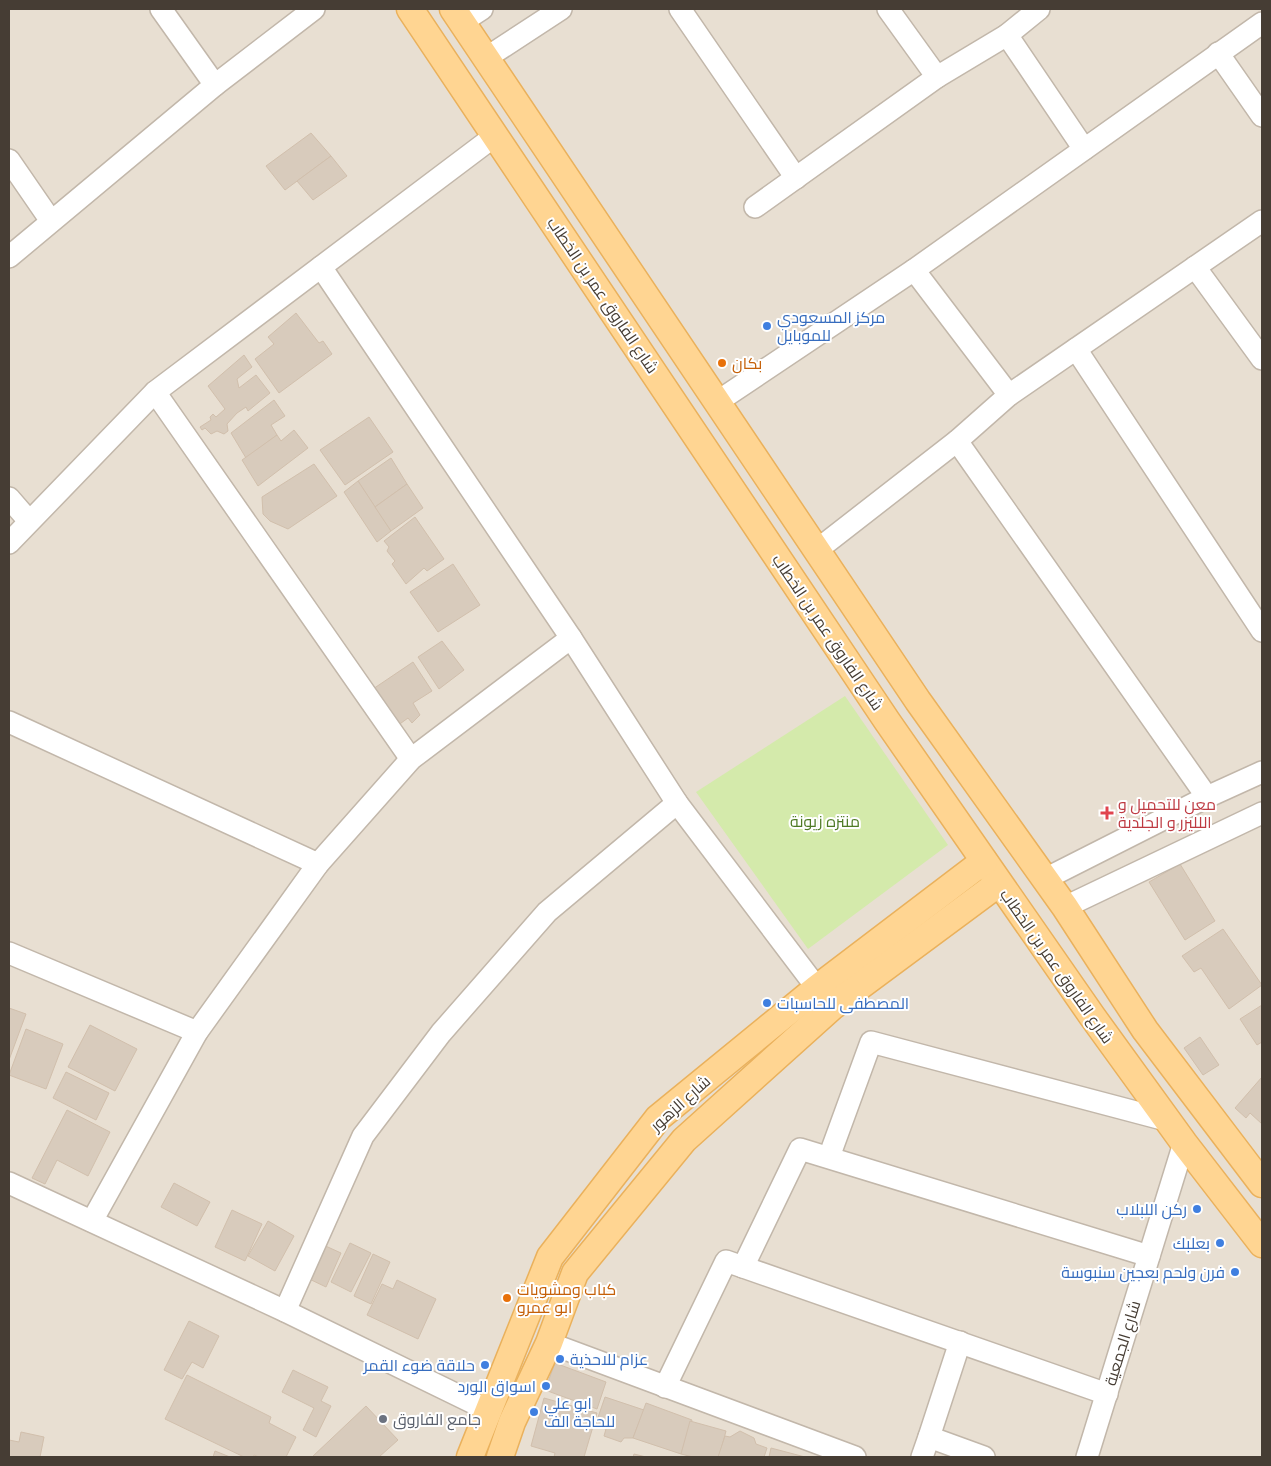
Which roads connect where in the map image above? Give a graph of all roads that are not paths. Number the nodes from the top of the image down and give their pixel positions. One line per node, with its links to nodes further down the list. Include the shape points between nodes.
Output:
1 (161, 9): 14 (street)
2 (314, 9): 14 (street)
3 (410, 9): 16 (main road, شارع الفاروق عمر بن الخطاب)
4 (562, 9): 12 (street)
5 (680, 9): 19 (street)
6 (888, 9): 13 (street)
7 (1039, 9): 10 (street)
8 (466, 13): 12 (main road)
9 (1262, 23): 11 (street)
10 (1007, 35): 13 (street); 17 (street)
11 (1218, 53): 15 (street); 17 (street)
12 (486, 58): 31 (main road)
13 (937, 77): 19 (street)
14 (215, 85): 21 (street)
15 (1262, 116)
16 (496, 135): 24 (street); 45 (main road, شارع الفاروق عمر بن الخطاب)
17 (1084, 149): 26 (street)
18 (9, 160): 21 (street)
19 (796, 178): 20 (street)
20 (755, 206)
21 (50, 221): 23 (street)
22 (1262, 221): 25 (street)
23 (9, 257)
24 (321, 266): 29 (street); 38 (street)
25 (1195, 267): 27 (street); 28 (street)
26 (914, 270): 30 (street); 31 (street)
27 (1076, 349): 30 (street); 37 (street)
28 (1262, 359)
29 (155, 392): 34 (street); 40 (street)
30 (1009, 395): 32 (street)
31 (717, 402): 36 (main road)
32 (957, 441): 36 (street); 42 (street)
33 (9, 498): 34 (street)
34 (29, 521): 35 (street)
35 (9, 543)
36 (817, 550): 47 (main road, via 918,701)
37 (1262, 631)
38 (570, 638): 40 (street); 43 (street)
39 (9, 722): 46 (street)
40 (411, 759): 46 (street)
41 (1262, 772): 42 (street)
42 (1207, 797): 47 (street)
43 (677, 803): 51 (street); 64 (street, via 547,912 441,1033 363,1136)
44 (1262, 813): 49 (street)
45 (984, 861): 48 (main road, شارع الفاروق عمر بن الخطاب); 51 (main road, شارع الزهور)
46 (318, 864): 52 (street)
47 (1045, 879): 49 (main road)
48 (999, 883): 54 (main road, شارع الفاروق عمر بن الخطاب); 55 (main road, شارع الزهور, via 833,1006)
49 (1065, 906): 59 (main road, via 1145,1030)
50 (9, 953): 52 (street)
51 (817, 988): 53 (main road, شارع الزهور)
52 (197, 1032): 60 (street)
53 (658, 1118): 55 (main road); 69 (main road, شارع الزهور, via 550,1257)
54 (1166, 1120): 56 (main road, شارع الفاروق عمر بن الخطاب); 57 (street, via 871,1042)
55 (684, 1140): 66 (main road, شارع الزهور, via 575,1273)
56 (1184, 1144): 61 (main road, شارع الفاروق عمر بن الخطاب); 62 (street, شارع الجمعية)
57 (829, 1157): 62 (street); 63 (street, via 800,1149)
58 (9, 1183): 60 (street)
59 (1262, 1184)
60 (92, 1221): 64 (street)
61 (1262, 1244)
62 (1149, 1256): 68 (street, شارع الجمعية)
63 (744, 1267): 65 (street); 67 (street, via 726,1261)
64 (285, 1311): 69 (street)
65 (960, 1342): 68 (street); 70 (street)
66 (549, 1343): 67 (street); 72 (main road, شارع الزهور, via 512,1422)
67 (665, 1387): 73 (street)
68 (1107, 1394): 75 (street, شارع الجمعية)
69 (488, 1410): 71 (main road, شارع الزهور)
70 (926, 1447): 74 (street)
71 (470, 1457)
72 (500, 1457)
73 (855, 1457)
74 (984, 1457)
75 (1087, 1457)

